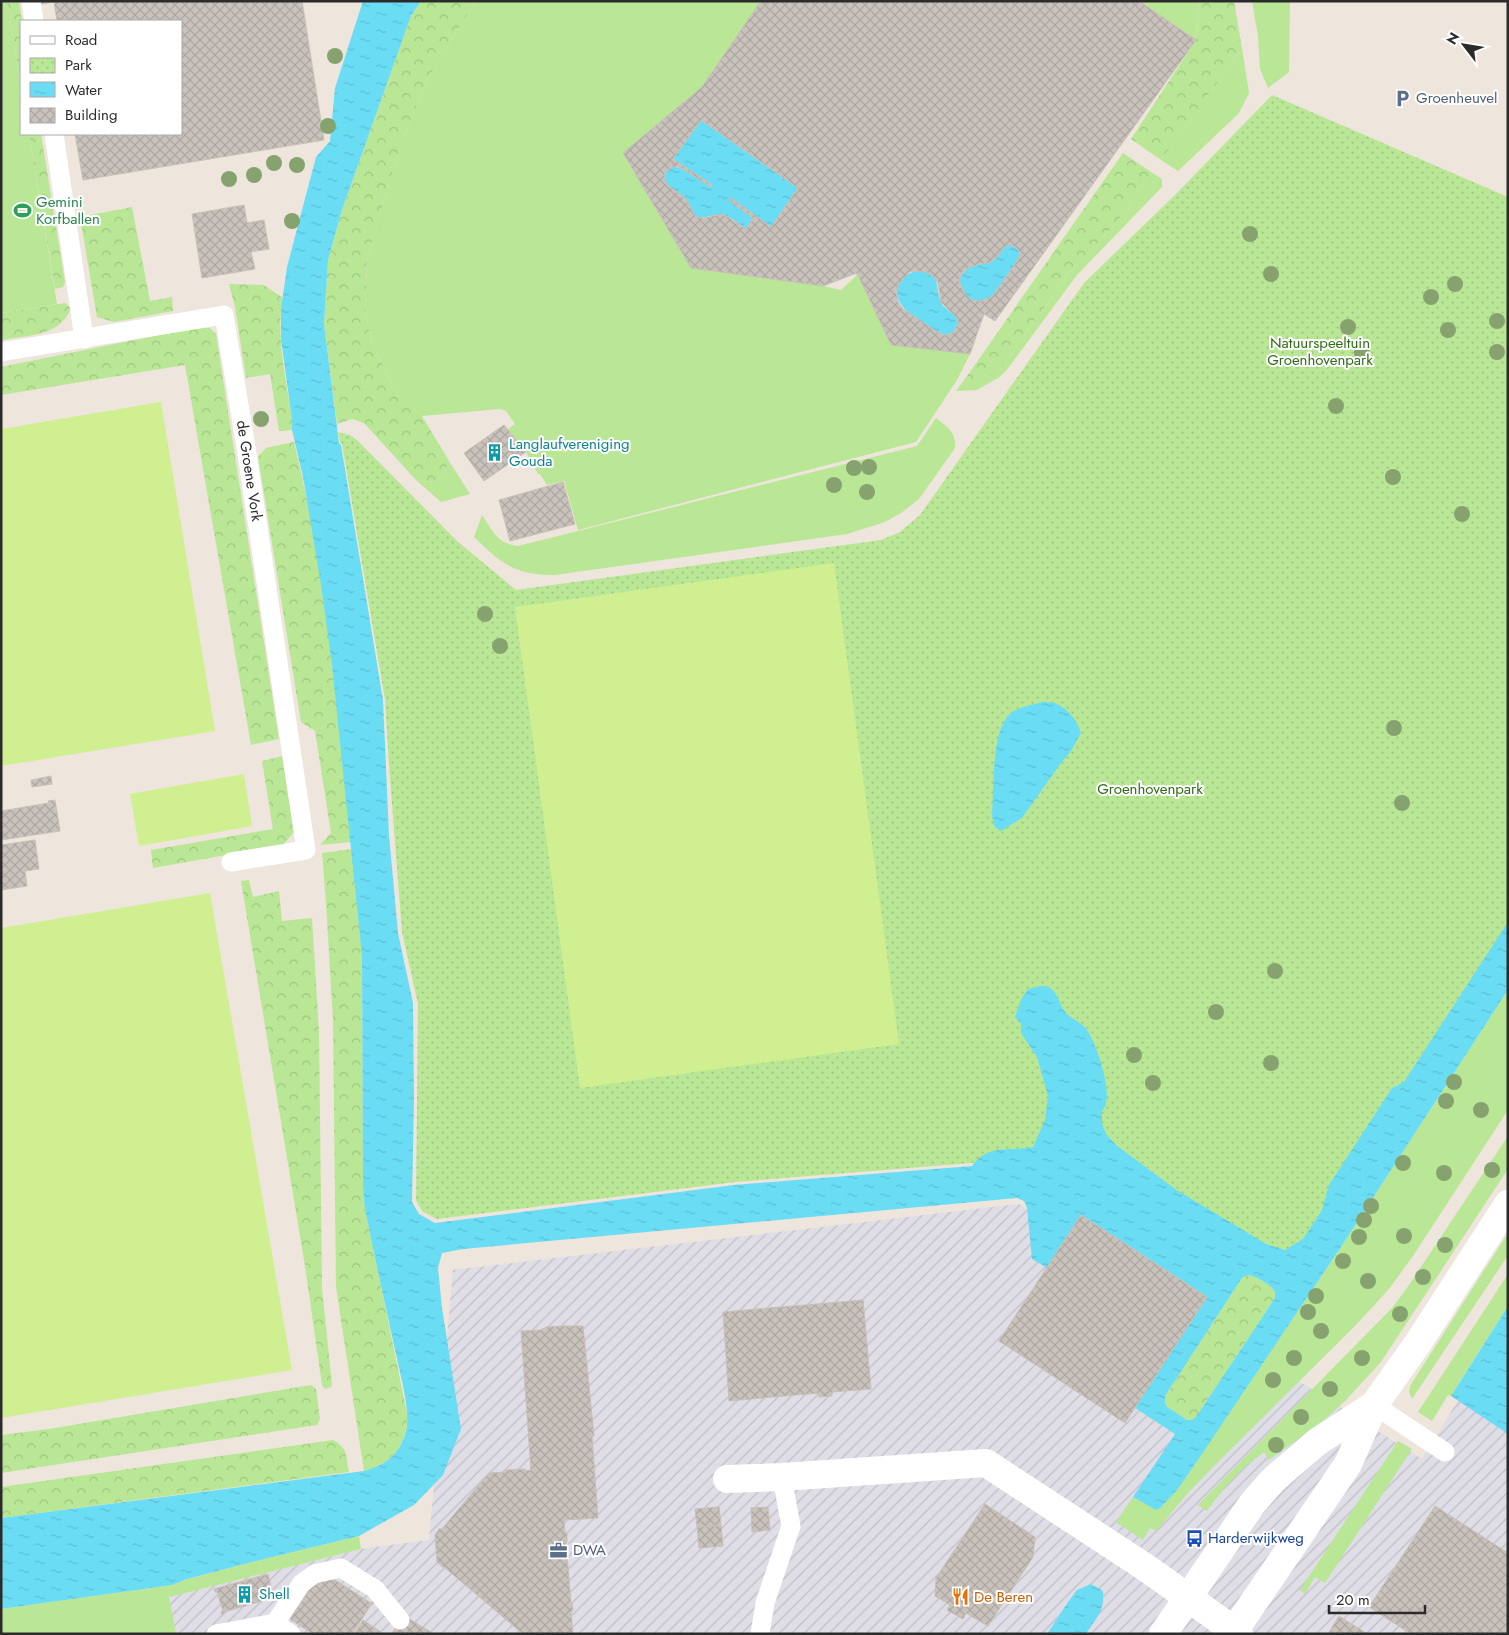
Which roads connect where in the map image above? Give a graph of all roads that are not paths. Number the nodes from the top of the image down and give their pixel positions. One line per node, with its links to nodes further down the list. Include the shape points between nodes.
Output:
1 (31, 1): 2 (lane)
2 (34, 20)
3 (54, 135): 4 (lane)
4 (84, 339): 5 (lane, de Groene Vork); 6 (lane, de Groene Vork, via 224,315 306,850)
5 (1, 352)
6 (230, 862)
7 (1508, 1204): 8 (main road)
8 (1374, 1405): 9 (lane); 12 (main road, via 1317,1442 1273,1480 1252,1504); 15 (main road, via 1348,1464)
9 (1445, 1452)
10 (782, 1477): 11 (main road); 12 (main road, via 986,1463); 18 (lane, via 791,1526 765,1602)
11 (727, 1479)
12 (1188, 1596): 15 (main road); 19 (main road)
13 (400, 1620): 14 (lane, via 375,1589 341,1568 314,1574 301,1584)
14 (275, 1623): 16 (lane); 17 (lane)
15 (1235, 1633)
16 (216, 1634)
17 (291, 1634)
18 (760, 1634)
19 (1163, 1634)

